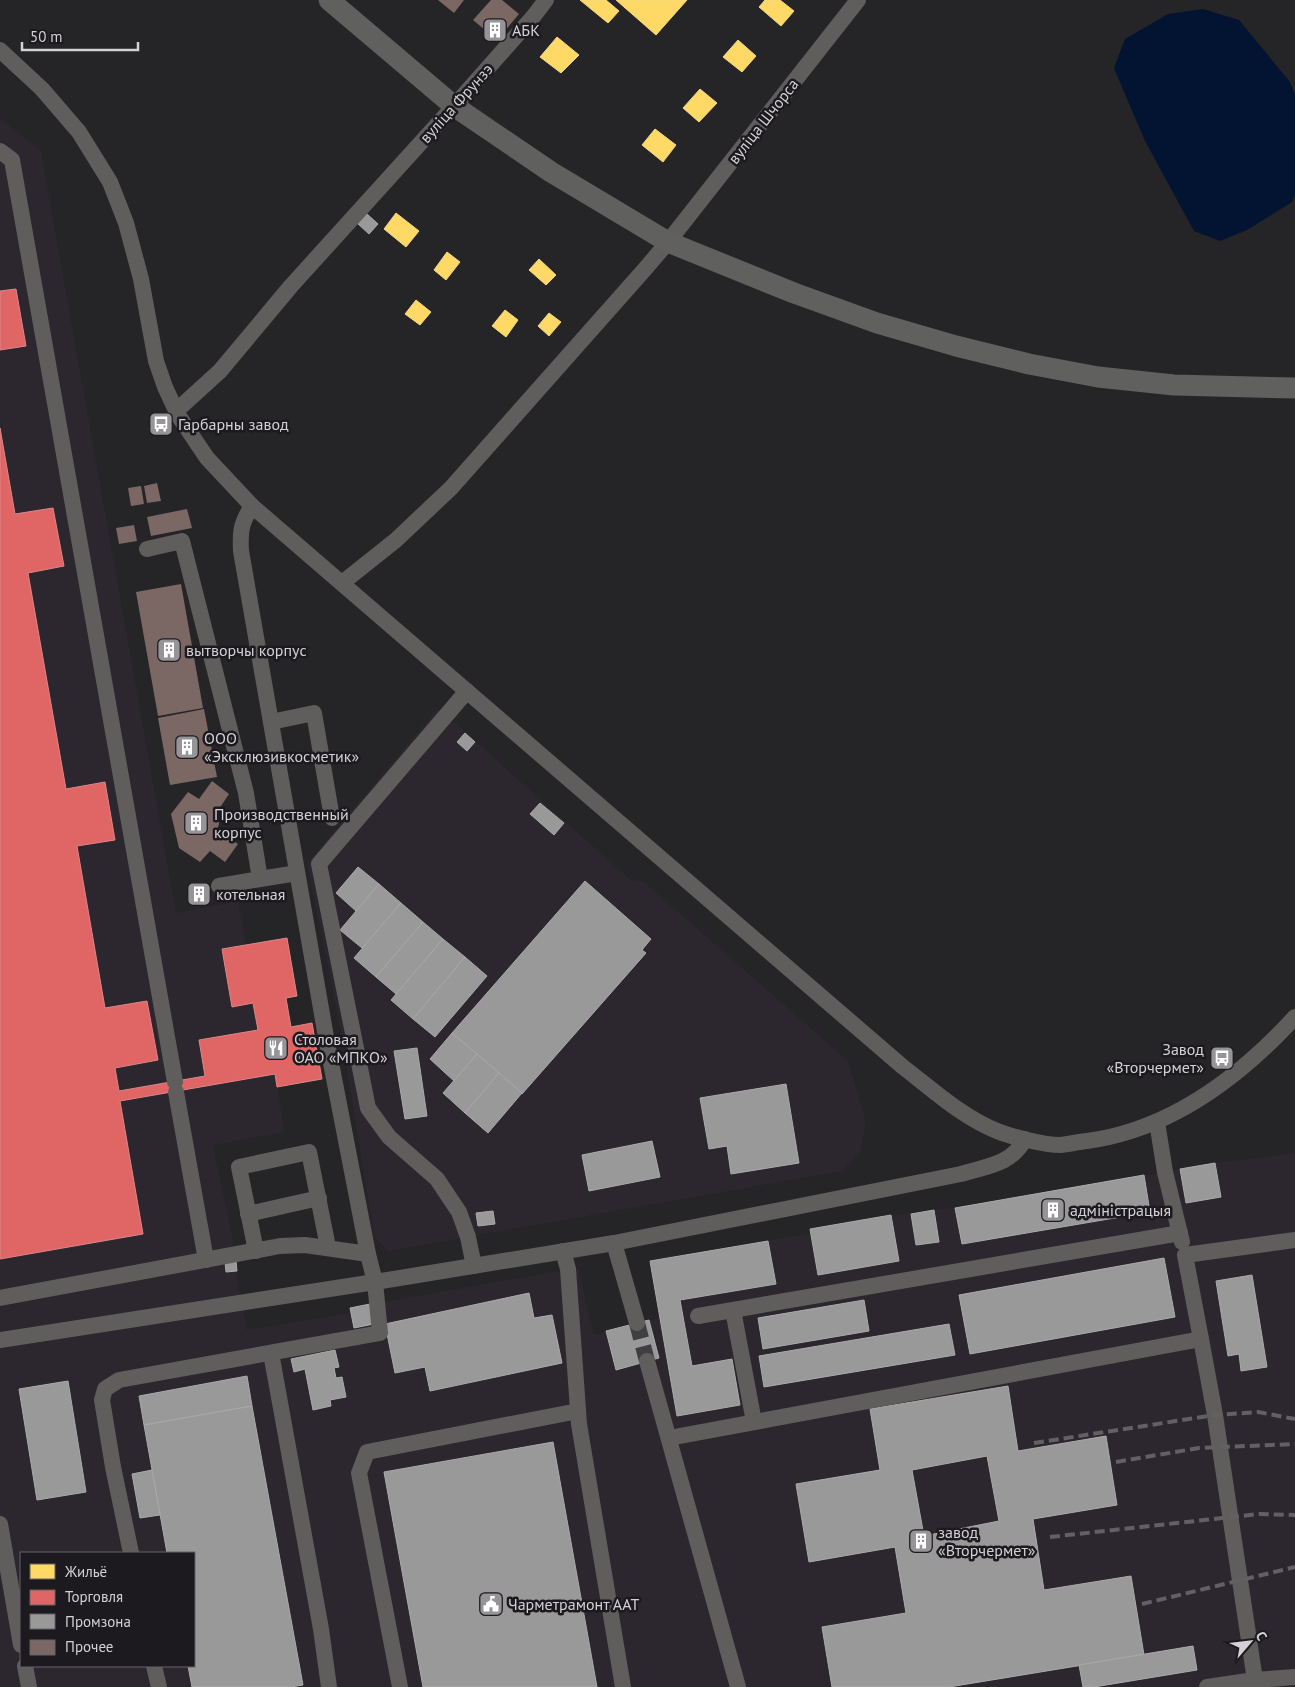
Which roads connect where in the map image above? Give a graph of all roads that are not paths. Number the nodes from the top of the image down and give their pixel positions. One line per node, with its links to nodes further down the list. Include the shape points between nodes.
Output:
1 (329, 0): 5 (main road)
2 (546, 0): 5 (street, вуліца Фрунзэ)
3 (858, 0): 7 (street, вуліца Шчорса)
4 (0, 50): 9 (street, via 79,132 110,182 126,223 139,272 156,361)
5 (454, 106): 7 (main road, via 550,172); 9 (street, вуліца Фрунзэ, via 291,286 220,371)
6 (0, 151): 32 (street, via 12,160)
7 (668, 242): 8 (main road, via 877,324 1028,364 1098,377 1174,385); 12 (street, вуліца Шчорса, via 451,488 396,540)
8 (1295, 388)
9 (176, 411): 10 (street, via 207,458)
10 (252, 506): 12 (street); 14 (street, via 240,531 241,551)
11 (147, 549): 17 (street, via 182,541 246,793)
12 (342, 583): 13 (street)
13 (467, 692): 21 (street, via 903,1067 973,1119); 33 (street, via 319,864 368,1108 390,1138 437,1179 459,1212)
14 (271, 722): 15 (street, via 314,713); 16 (street)
15 (332, 818)
16 (297, 873): 17 (street); 30 (street)
17 (260, 879): 18 (street)
18 (219, 886)
19 (1295, 1017): 20 (street, via 1234,1075 1205,1096)
20 (1157, 1122): 21 (street, via 1108,1138 1059,1145); 24 (street)
21 (1025, 1139): 26 (street, via 1007,1160 961,1174)
22 (319, 1198): 23 (street); 23 (street, via 309,1152 239,1167); 27 (street)
23 (248, 1214): 28 (street)
24 (1180, 1233): 31 (street); 36 (street)
25 (1295, 1240): 31 (street)
26 (614, 1243): 29 (street); 38 (street)
27 (328, 1247): 28 (street, via 305,1245); 30 (street)
28 (256, 1251): 32 (street)
29 (563, 1251): 33 (street); 43 (street, via 568,1269)
30 (368, 1254): 34 (street)
31 (1185, 1255): 39 (street)
32 (206, 1260): 35 (street)
33 (474, 1266): 34 (street)
34 (375, 1282): 40 (street); 41 (street, via 380,1334)
35 (0, 1298)
36 (733, 1310): 37 (street); 44 (street)
37 (698, 1316)
38 (637, 1323)
39 (1201, 1339): 44 (street); 52 (street)
40 (0, 1340)
41 (271, 1353): 47 (street, via 119,1380 105,1389 102,1400); 55 (street)
42 (648, 1361): 45 (street)
43 (578, 1412): 56 (street, via 367,1452 359,1473); 57 (street)
44 (754, 1422): 45 (street)
45 (669, 1438): 58 (street)
46 (0, 1524): 48 (street)
47 (131, 1552)
48 (20, 1639)
49 (25, 1667): 53 (street)
50 (154, 1667): 54 (street)
51 (1295, 1677): 52 (street)
52 (1255, 1680): 59 (street)
53 (29, 1687)
54 (159, 1687)
55 (329, 1687)
56 (400, 1687)
57 (623, 1687)
58 (738, 1687)
59 (1207, 1687)

